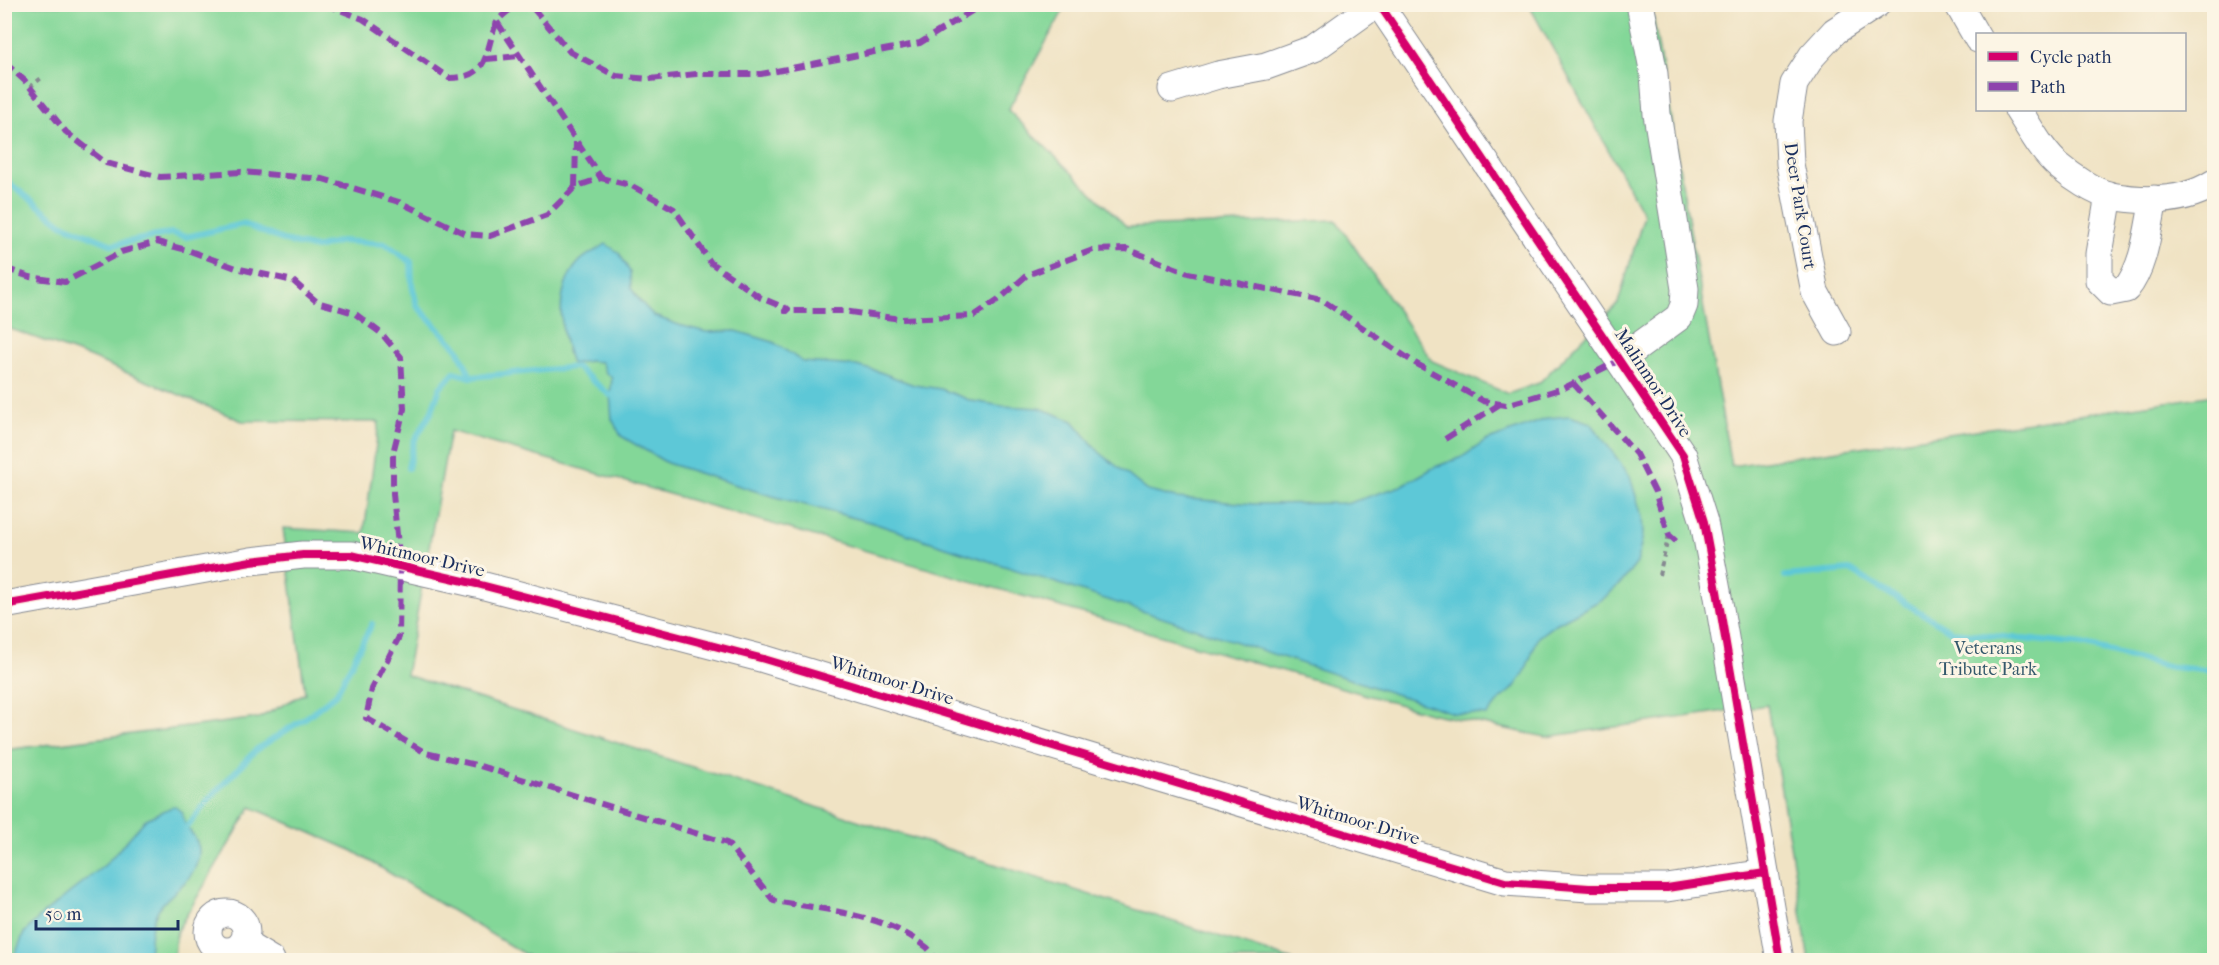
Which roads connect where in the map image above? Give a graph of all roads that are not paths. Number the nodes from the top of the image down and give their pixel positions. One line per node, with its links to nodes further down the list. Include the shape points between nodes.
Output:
1 (1377, 4): 6 (street, via 1313,49 1266,66); 12 (street, Malinmor Drive)
2 (1640, 4): 12 (street, via 1685,289 1679,317)
3 (1877, 4): 11 (street, Deer Park Court, via 1835,31 1812,56 1794,84 1788,121 1790,164 1815,292)
4 (1958, 4): 5 (street)
5 (1976, 37)
6 (1172, 89)
7 (2019, 111): 9 (street, via 2057,164)
8 (2214, 183): 10 (street, via 2167,200)
9 (2109, 195): 10 (street); 10 (street, via 2099,272 2100,280 2111,292 2126,289 2134,279)
10 (2154, 199)
11 (1837, 332)
12 (1620, 360): 14 (street, Malinmor Drive, via 1683,455 1704,522)
13 (4, 605): 14 (street, Whitmoor Drive, via 251,561 351,555 764,659 1505,882 1667,888)
14 (1765, 873): 17 (street, Malinmor Drive)
15 (243, 943): 16 (street)
16 (271, 960)
17 (1780, 960)

